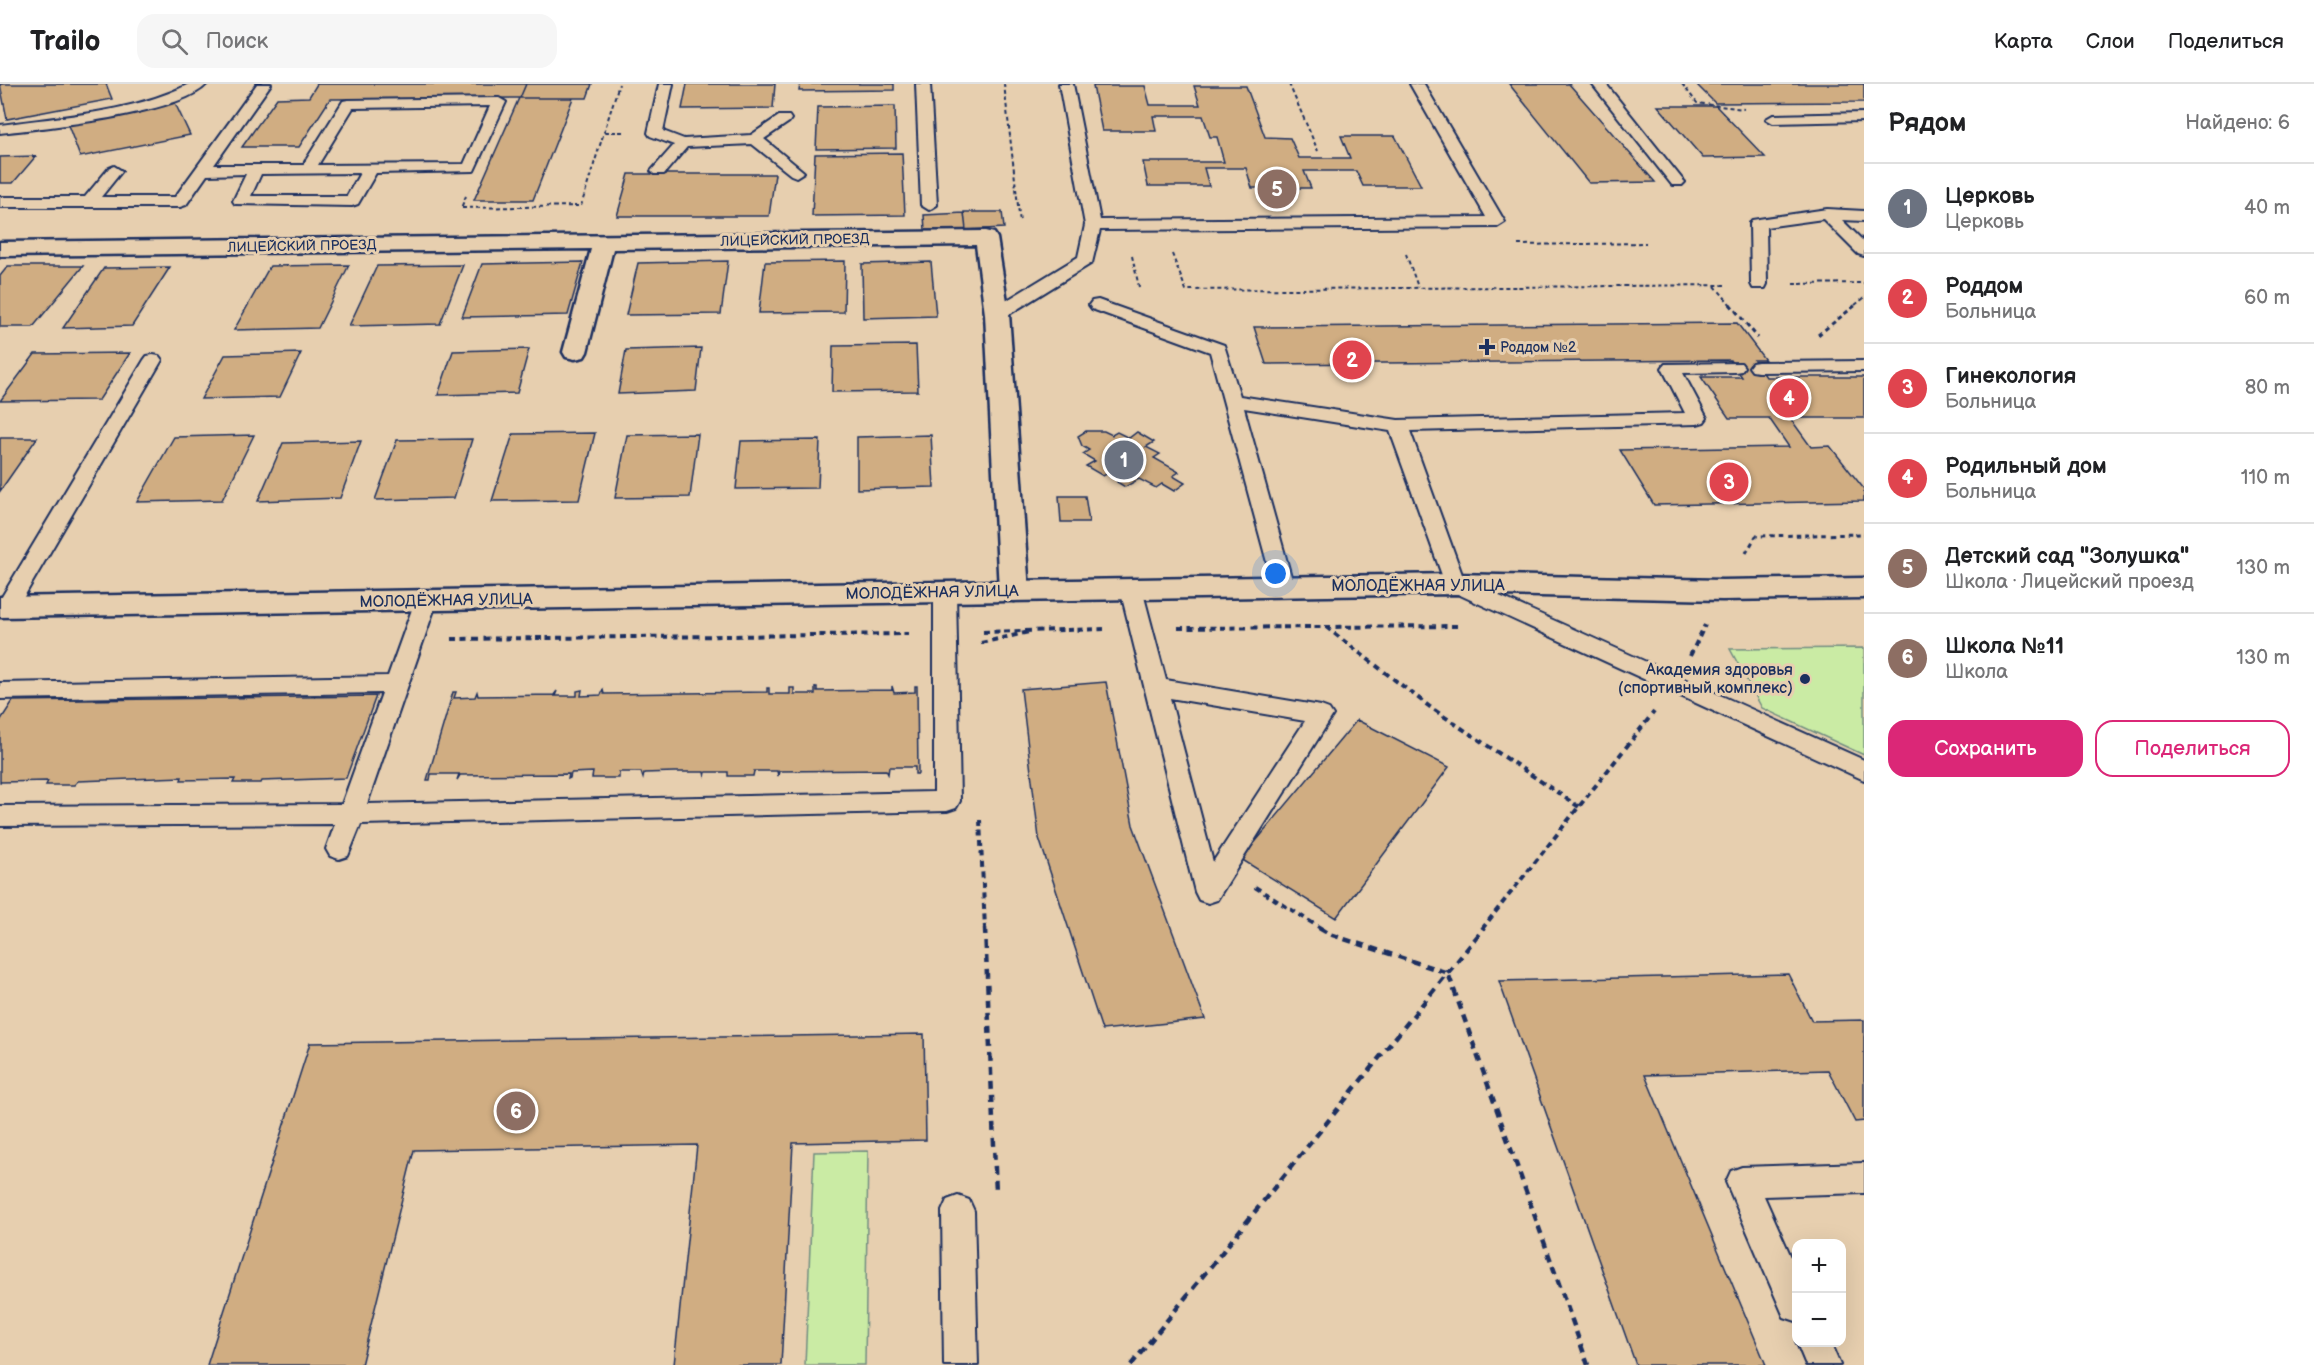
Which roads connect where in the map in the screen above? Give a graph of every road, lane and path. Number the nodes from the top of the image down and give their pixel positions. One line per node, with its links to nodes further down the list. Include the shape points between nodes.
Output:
1 (200, 84): 14 (lane, via 157,102)
2 (264, 84): 21 (lane)
3 (619, 84): 29 (path)
4 (666, 84): 16 (lane, via 655,133)
5 (923, 84): 30 (lane)
6 (1004, 84): 33 (path)
7 (1066, 84): 34 (lane)
8 (1290, 84): 17 (path)
9 (1417, 84): 34 (lane, via 1497,222)
10 (1599, 84): 25 (lane)
11 (1864, 117): 13 (lane)
12 (784, 119): 15 (lane)
13 (1773, 119)
14 (0, 129)
15 (755, 139): 16 (lane); 24 (lane)
16 (683, 142): 23 (lane)
17 (1318, 151)
18 (371, 168): 19 (lane, via 352,201 241,201); 20 (lane); 20 (lane, via 469,168 499,102 348,104)
19 (256, 169): 20 (lane); 21 (lane)
20 (308, 169)
21 (203, 170): 28 (lane, via 180,202)
22 (114, 171): 28 (lane)
23 (660, 171)
24 (796, 172)
25 (1677, 182)
26 (470, 186): 29 (path, via 461,208)
27 (0, 202): 28 (lane)
28 (89, 202)
29 (581, 206): 36 (path)
30 (929, 206)
31 (1827, 214): 32 (lane); 40 (lane); 42 (lane, via 1758,223)
32 (1864, 216)
33 (1020, 225)
34 (1093, 225): 47 (lane, via 1086,259)
35 (604, 242): 36 (street, ЛИЦЕЙСКИЙ ПРОЕЗД); 47 (street, ЛИЦЕЙСКИЙ ПРОЕЗД, via 986,238); 48 (street)
36 (570, 243): 38 (street, ЛИЦЕЙСКИЙ ПРОЕЗД)
37 (1404, 247): 44 (path)
38 (0, 249)
39 (1171, 250): 44 (path, via 1186,290)
40 (1864, 251)
41 (1864, 283): 42 (path)
42 (1759, 284): 43 (path)
43 (1714, 285): 44 (path); 50 (path)
44 (1418, 287)
45 (1864, 298): 50 (path)
46 (1098, 305): 54 (lane, via 1218,349)
47 (997, 314): 62 (street)
48 (575, 352)
49 (153, 360): 65 (lane)
50 (1778, 366): 51 (lane); 53 (lane)
51 (1864, 366)
52 (1735, 367): 55 (lane, via 1671,368 1697,418)
53 (1758, 367)
54 (1233, 401): 55 (lane); 58 (lane)
55 (1398, 426): 57 (lane)
56 (1864, 534): 61 (path, via 1756,536)
57 (1455, 584): 58 (street, МОЛОДЁЖНАЯ УЛИЦА); 61 (street, МОЛОДЁЖНАЯ УЛИЦА); 70 (lane)
58 (1283, 587): 60 (street, МОЛОДЁЖНАЯ УЛИЦА)
59 (1864, 588): 61 (street, МОЛОДЁЖНАЯ УЛИЦА)
60 (1131, 589): 62 (street, МОЛОДЁЖНАЯ УЛИЦА); 71 (lane)
61 (1722, 590): 70 (path)
62 (1014, 591): 63 (street, МОЛОДЁЖНАЯ УЛИЦА)
63 (945, 592): 64 (street, МОЛОДЁЖНАЯ УЛИЦА); 76 (lane, via 947,801)
64 (426, 601): 65 (street, МОЛОДЁЖНАЯ УЛИЦА); 69 (lane)
65 (4, 607)
66 (1326, 627): 74 (path, via 1430,707)
67 (1039, 630): 68 (path)
68 (972, 644)
69 (397, 684): 72 (lane); 76 (lane)
70 (1676, 684): 73 (lane); 74 (path)
71 (1156, 687): 79 (lane, via 1208,892); 79 (lane, via 1321,715)
72 (0, 692)
73 (1864, 771)
74 (1579, 807): 80 (path)
75 (980, 812): 82 (path)
76 (351, 814): 77 (lane); 78 (lane)
77 (0, 816)
78 (339, 849)
79 (1224, 867): 80 (path, via 1329,934)
80 (1448, 973): 87 (path); 88 (path)
81 (1864, 1178): 84 (lane, via 1743,1182)
82 (996, 1202)
83 (958, 1211): 86 (lane)
84 (1792, 1294)
85 (1815, 1347): 89 (lane)
86 (961, 1365)
87 (1131, 1365)
88 (1588, 1365)
89 (1823, 1365)

